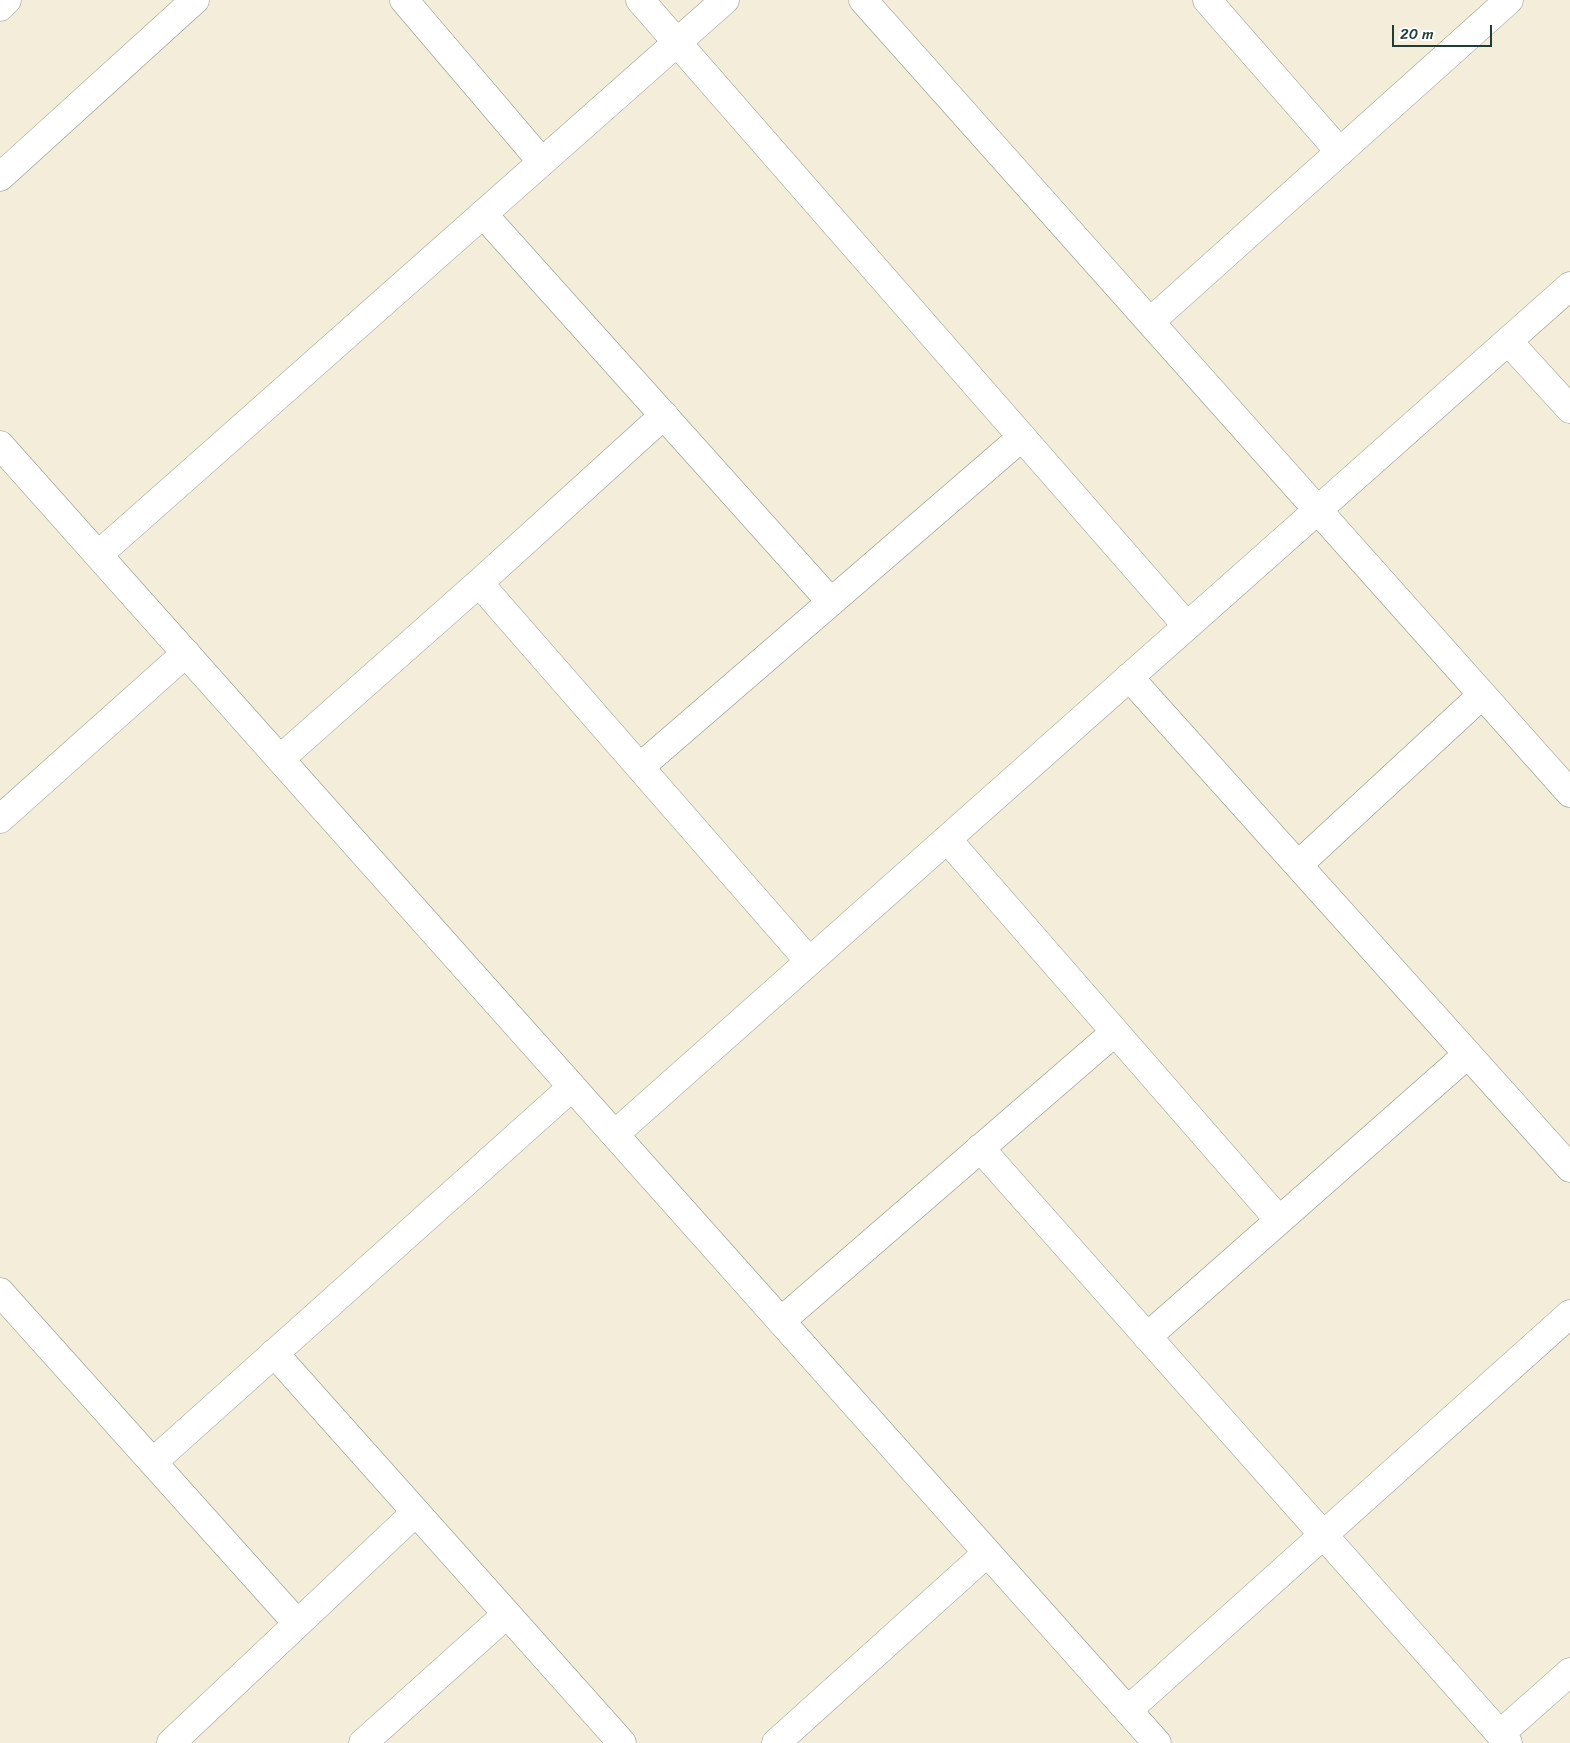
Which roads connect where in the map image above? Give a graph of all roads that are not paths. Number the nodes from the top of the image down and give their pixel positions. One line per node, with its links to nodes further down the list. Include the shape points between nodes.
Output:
1 (7, 0): 9 (street)
2 (195, 0): 13 (street)
3 (404, 0): 12 (street)
4 (640, 0): 10 (street)
5 (725, 0): 10 (street)
6 (863, 0): 16 (street)
7 (1207, 0): 11 (street)
8 (1500, 3): 11 (street)
9 (0, 6)
10 (677, 43): 12 (street); 20 (street)
11 (1340, 152): 16 (street)
12 (542, 162): 14 (street)
13 (0, 177)
14 (483, 214): 19 (street); 23 (street)
15 (1570, 286): 17 (street)
16 (1150, 322): 22 (street)
17 (1508, 341): 18 (street); 22 (street)
18 (1570, 409)
19 (664, 415): 24 (street); 25 (street)
20 (1022, 437): 25 (street); 26 (street)
21 (0, 444): 23 (street)
22 (1318, 510): 26 (street); 29 (street)
23 (98, 555): 27 (street)
24 (479, 583): 30 (street); 31 (street)
25 (831, 602): 31 (street)
26 (1187, 626): 28 (street)
27 (186, 653): 30 (street); 33 (street)
28 (1129, 677): 34 (street); 35 (street)
29 (1482, 694): 32 (street); 35 (street)
30 (280, 759): 39 (street)
31 (640, 768): 36 (street)
32 (1570, 793)
33 (0, 819)
34 (947, 839): 36 (street); 37 (street)
35 (1298, 865): 38 (street)
36 (810, 961): 40 (street)
37 (1115, 1032): 41 (street); 43 (street)
38 (1468, 1054): 42 (street); 43 (street)
39 (572, 1087): 40 (street); 48 (street)
40 (615, 1134): 46 (street)
41 (980, 1148): 46 (street); 47 (street)
42 (1570, 1168)
43 (1279, 1220): 47 (street)
44 (0, 1292): 49 (street)
45 (1570, 1314): 51 (street)
46 (782, 1321): 52 (street)
47 (1147, 1337): 51 (street)
48 (274, 1352): 49 (street); 50 (street)
49 (152, 1462): 54 (street)
50 (416, 1512): 53 (street); 54 (street)
51 (1323, 1535): 56 (street); 57 (street)
52 (988, 1552): 56 (street); 61 (street)
53 (507, 1614): 59 (street); 60 (street)
54 (297, 1623): 58 (street)
55 (1570, 1672): 57 (street)
56 (1128, 1710): 62 (street)
57 (1504, 1739)
58 (171, 1743)
59 (363, 1743)
60 (622, 1743)
61 (776, 1743)
62 (1156, 1743)

